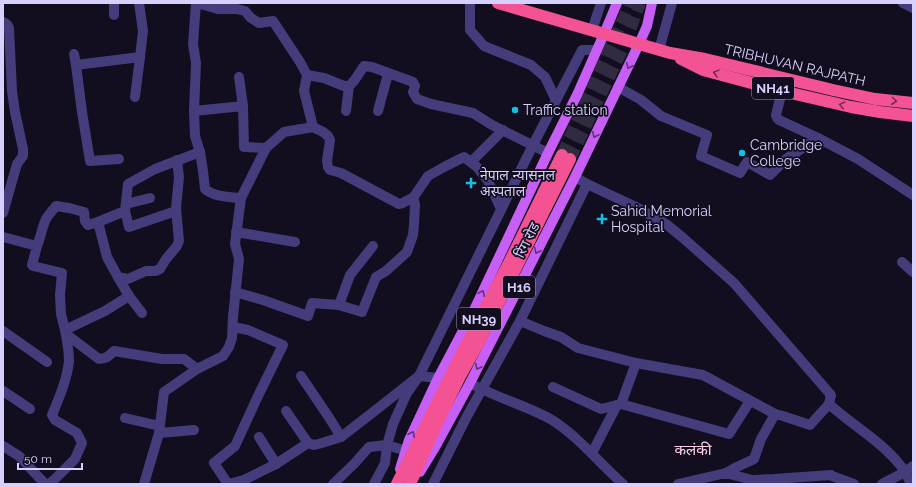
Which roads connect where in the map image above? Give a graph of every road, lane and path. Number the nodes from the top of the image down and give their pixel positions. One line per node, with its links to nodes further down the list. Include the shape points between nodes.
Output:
1 (114, 3): 12 (street)
2 (139, 3): 20 (street, via 143,31)
3 (197, 3): 23 (street, via 218,9 244,11 259,23 273,21); 32 (street, via 193,44 196,63)
4 (470, 3): 29 (street, via 470,30 484,46 531,65 545,76)
5 (498, 3): 14 (highway, NH41)
6 (601, 3): 14 (street)
7 (617, 3): 15 (main road)
8 (652, 3): 16 (main road, रिंग रोड / H16, via 647,26)
9 (672, 3): 18 (street)
10 (903, 3): 11 (street)
11 (913, 8)
12 (114, 15)
13 (3, 22): 55 (street, via 9,28 12,91 23,156 17,164)
14 (592, 30): 15 (highway, NH41)
15 (604, 34): 16 (highway, NH41); 17 (main road)
16 (639, 44): 18 (highway, TRIBHUVAN RAJPATH / NH41); 27 (main road, रिंग रोड / H16, one-way to 27)
17 (597, 50): 29 (street, via 582,50); 42 (main road)
18 (664, 52): 25 (highway, TRIBHUVAN RAJPATH / NH41, via 705,59)
19 (74, 54): 21 (street)
20 (140, 57): 21 (street); 28 (street)
21 (76, 65): 43 (street, via 90,161)
22 (388, 74): 26 (street, via 364,66); 34 (street); 37 (street, via 413,82 413,92 417,99 473,113)
23 (307, 75): 26 (street); 36 (street, via 304,91)
24 (239, 77): 31 (street)
25 (784, 85): 30 (highway, TRIBHUVAN RAJPATH / NH41, one-way to 30); 35 (highway, TRIBHUVAN RAJPATH / NH41, one-way to 25, via 851,107); 38 (street, via 777,118)
26 (349, 86): 33 (street)
27 (618, 87): 38 (street, via 641,100 661,116 707,135 701,156 740,173 747,162 770,175 786,159); 46 (main road, रिंग रोड / H16, one-way to 46)
28 (134, 97)
29 (556, 100): 39 (street)
30 (913, 103)
31 (244, 106): 32 (street); 40 (street, via 244,147)
32 (194, 111): 41 (street, via 195,136)
33 (346, 111)
34 (378, 111)
35 (913, 116)
36 (313, 127): 40 (street, via 284,132); 51 (street, via 330,140 330,170 341,173 399,204)
37 (503, 130): 39 (street); 45 (street)
38 (818, 138): 48 (street, via 858,159)
39 (533, 145): 42 (street); 53 (street)
40 (266, 148): 50 (street)
41 (200, 152): 44 (street); 50 (street, via 204,190 221,196)
42 (548, 153): 78 (main road, one-way to 42, via 475,308)
43 (119, 158)
44 (177, 160): 52 (street, via 128,184); 54 (street, via 179,177)
45 (471, 162): 51 (street, via 464,157 428,176); 53 (street, via 488,181)
46 (575, 176): 47 (street); 79 (main road, रिंग रोड / H16, one-way to 79)
47 (587, 184): 69 (street); 84 (street, via 666,224 734,283 831,395)
48 (913, 195)
49 (150, 198): 52 (street)
50 (241, 198): 57 (street)
51 (413, 198): 67 (street, via 414,225 408,252 376,277 362,312)
52 (125, 207): 54 (street, via 129,227); 56 (street)
53 (501, 209): 77 (street)
54 (176, 212): 64 (street, via 179,241 160,269 146,271 128,279)
55 (3, 213)
56 (98, 222): 60 (street, via 88,225 84,212 56,206 46,219); 64 (street, via 107,257)
57 (236, 232): 59 (street); 65 (street, via 235,244 239,259)
58 (3, 237): 60 (street)
59 (295, 242)
60 (36, 246): 72 (street, via 33,266 62,273 60,295)
61 (373, 246): 67 (street, via 350,275)
62 (902, 262): 63 (street)
63 (913, 272)
64 (118, 278): 66 (street)
65 (235, 292): 67 (street, via 308,316 312,302); 70 (street)
66 (129, 296): 68 (street); 72 (street)
67 (339, 306)
68 (142, 313)
69 (520, 321): 74 (street, via 561,337 578,348); 81 (street)
70 (233, 327): 75 (street, via 229,347 223,356); 107 (street, via 248,330 282,345 235,446 214,463)
71 (3, 332): 73 (street)
72 (65, 332): 75 (street, via 99,359 109,357 114,351 162,359 184,359); 105 (street, via 69,362 64,387 52,415 55,420 77,433 82,443 75,459)
73 (47, 362)
74 (636, 363): 83 (street, via 703,375); 85 (street)
75 (197, 370): 90 (street, via 164,392)
76 (301, 376): 93 (street)
77 (419, 376): 78 (street); 93 (street); 95 (street, via 407,393)
78 (438, 378): 97 (main road, one-way to 78)
79 (470, 383): 81 (street); 111 (main road, रिंग रोड / H16, via 434,449)
80 (553, 387): 85 (street, via 601,409)
81 (482, 390): 98 (street, via 551,420); 112 (street)
82 (3, 391): 86 (street)
83 (750, 401): 85 (street, via 728,434); 88 (street)
84 (829, 404): 88 (street, via 810,425); 100 (street, via 880,445 901,466)
85 (619, 405): 98 (street)
86 (30, 409)
87 (286, 411): 94 (street)
88 (775, 414): 101 (street, via 760,439 754,459)
89 (125, 418): 90 (street)
90 (159, 429): 91 (street); 106 (street)
91 (194, 430)
92 (259, 437): 99 (street)
93 (341, 437): 94 (street, via 314,445)
94 (308, 443): 99 (street)
95 (387, 445): 97 (street); 108 (street, via 369,447); 109 (street, via 385,463)
96 (3, 446): 104 (street, via 18,456)
97 (406, 451): 110 (main road)
98 (592, 453): 113 (street)
99 (276, 464): 107 (street, via 244,480)
100 (909, 469): 116 (street); 117 (street)
101 (726, 473): 102 (street, via 752,480); 103 (street)
102 (831, 479): 115 (street, via 832,476)
103 (693, 482): 114 (street)
104 (45, 484)
105 (49, 484)
106 (144, 484)
107 (228, 484)
108 (333, 484)
109 (374, 484)
110 (396, 484): 111 (highway, NH39, via 566,157 493,314 440,417)
111 (411, 484)
112 (433, 484)
113 (623, 484)
114 (678, 484)
115 (854, 484)
116 (882, 484)
117 (911, 484)

